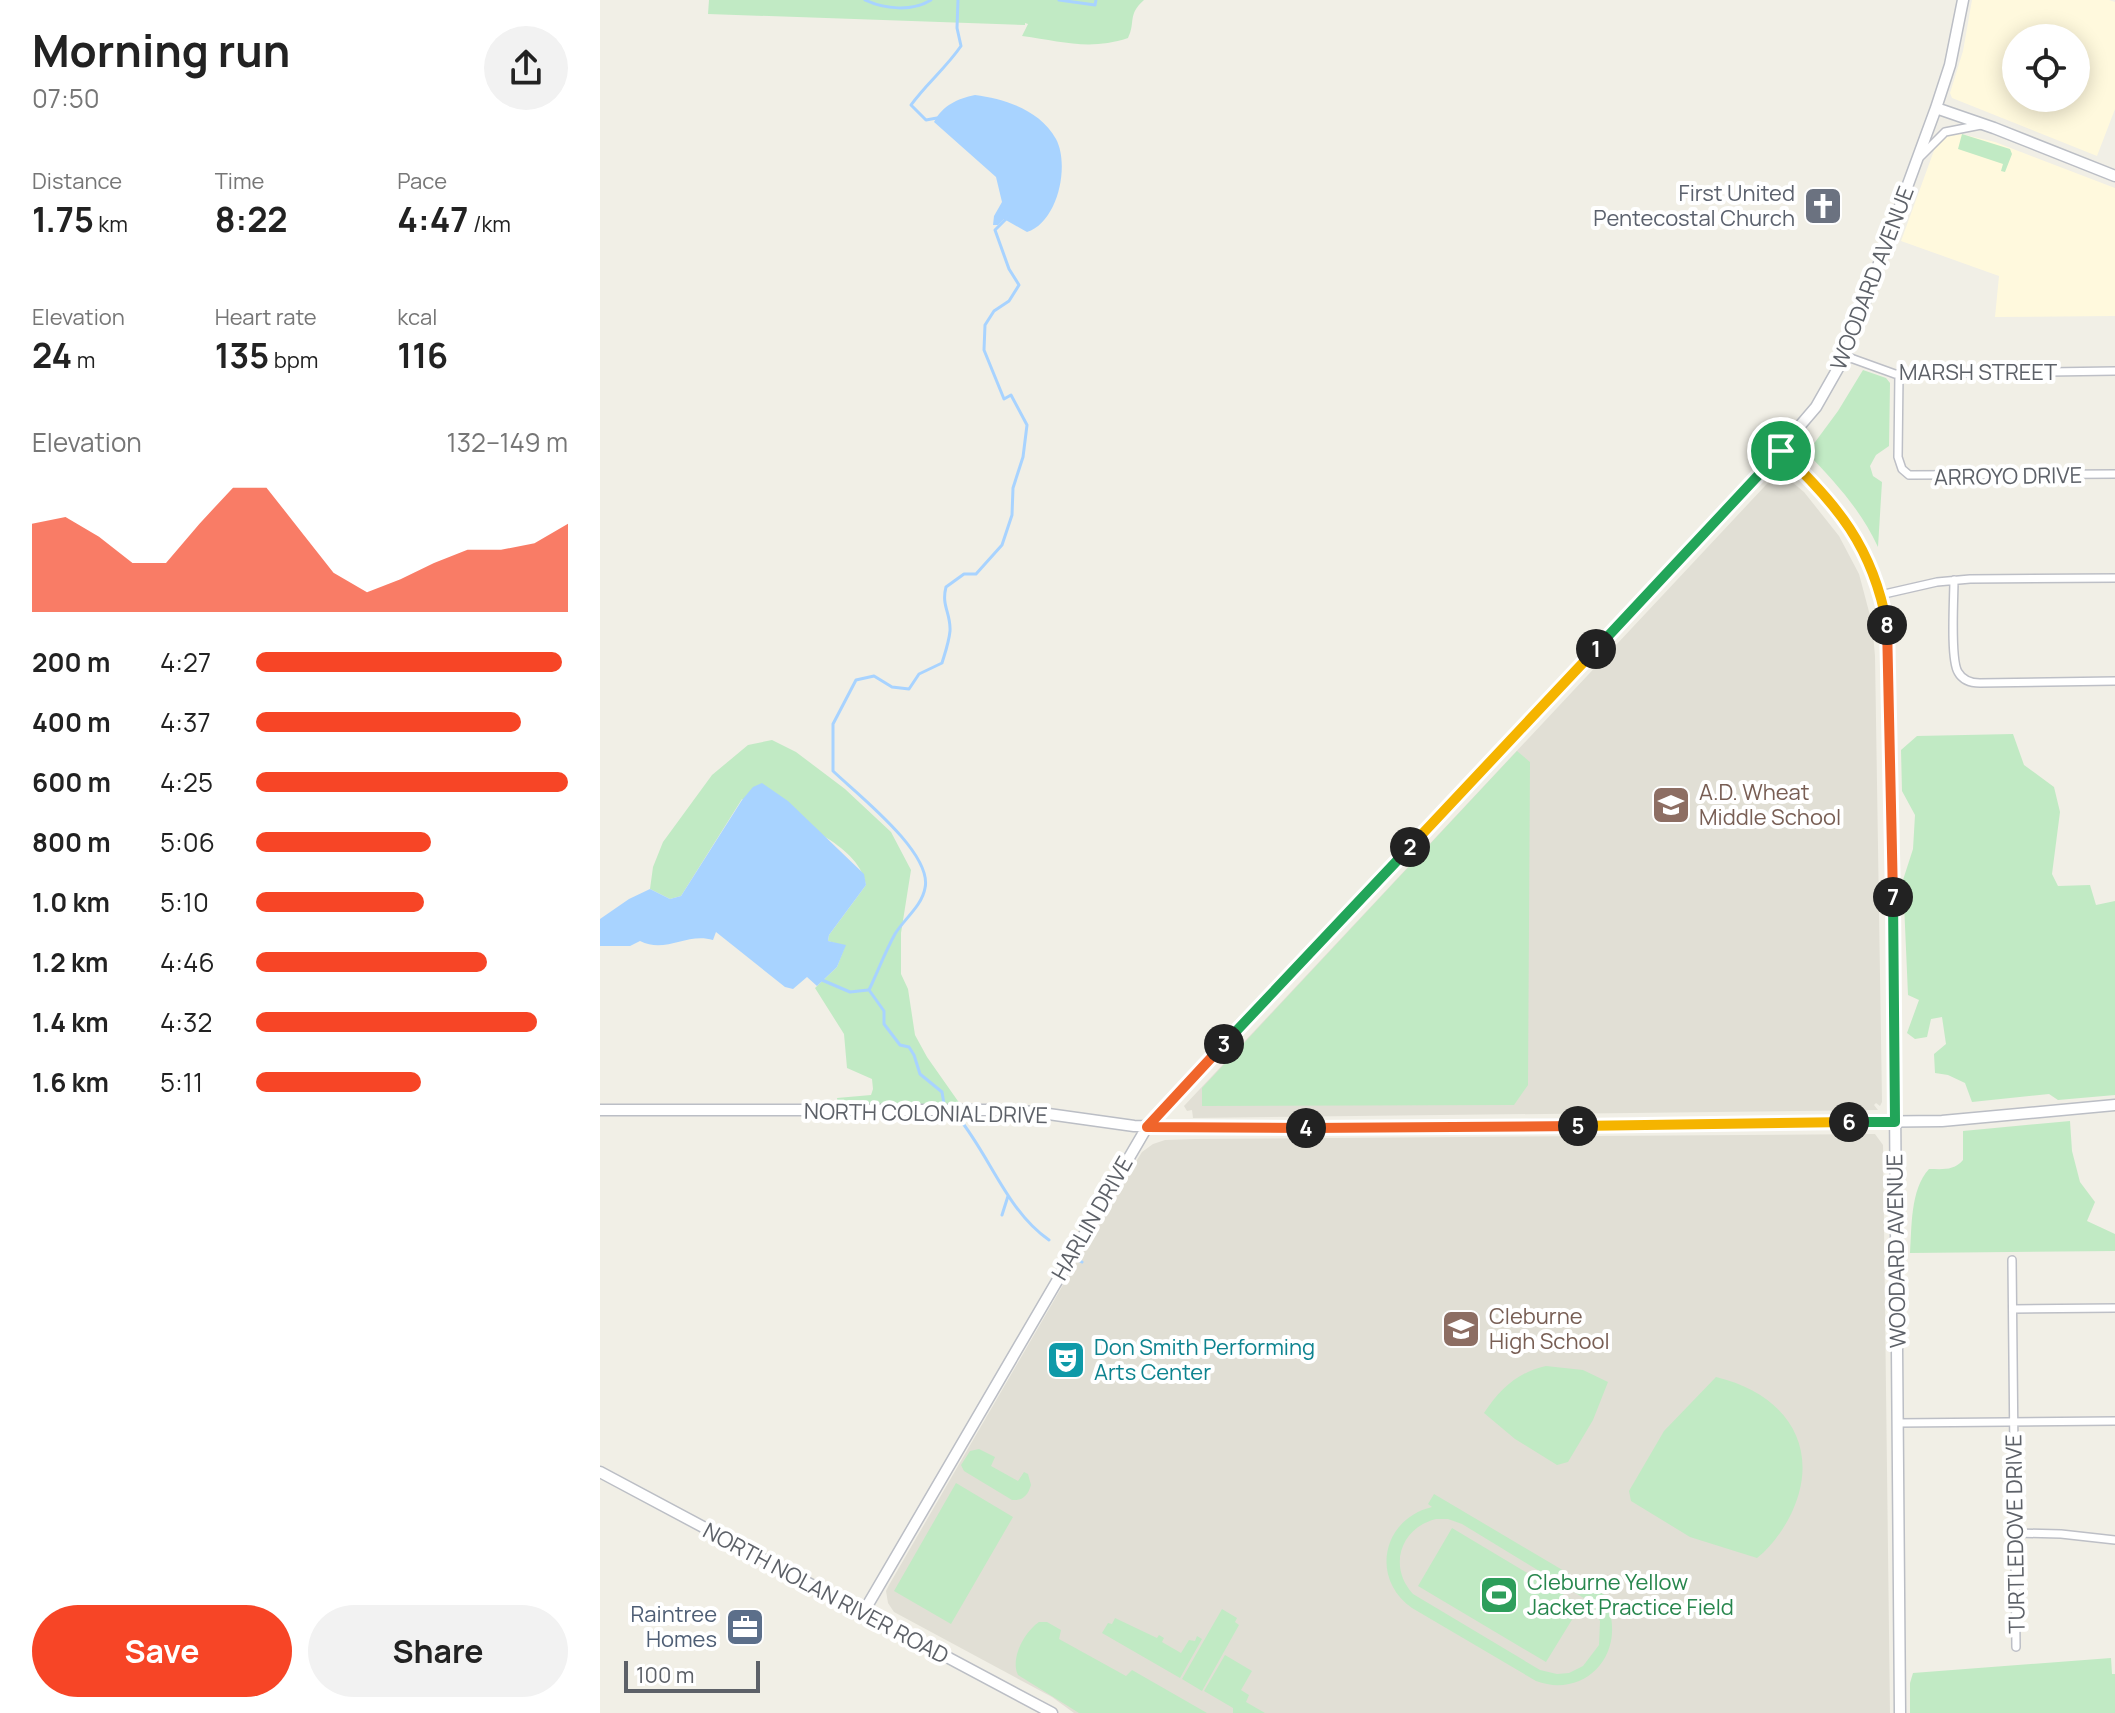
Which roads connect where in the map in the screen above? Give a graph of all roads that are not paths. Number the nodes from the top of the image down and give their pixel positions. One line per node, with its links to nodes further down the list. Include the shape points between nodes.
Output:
1 (1963, 0): 2 (street, WOODARD AVENUE)
2 (1936, 108): 3 (street); 4 (street, WOODARD AVENUE)
3 (1985, 125): 4 (street, via 1945,132); 5 (street)
4 (1919, 158): 6 (street, WOODARD AVENUE)
5 (2115, 176)
6 (1845, 356): 8 (street, MARSH STREET); 9 (street, WOODARD AVENUE, via 1816,407)
7 (2115, 371): 8 (street, MARSH STREET)
8 (1899, 374): 10 (street, ARROYO DRIVE, via 1898,457 1909,475)
9 (1781, 451): 13 (street, WOODARD AVENUE, via 1846,520); 18 (street, HARLIN DRIVE)
10 (2115, 474)
11 (2115, 578): 12 (street)
12 (1954, 580): 13 (street); 14 (street, via 1955,661 1964,679)
13 (1880, 595): 17 (street, WOODARD AVENUE, via 1889,653)
14 (2115, 681)
15 (2115, 1105): 17 (street, NORTH COLONIAL DRIVE)
16 (600, 1110): 18 (street, NORTH COLONIAL DRIVE, via 997,1110)
17 (1895, 1122): 18 (street, NORTH COLONIAL DRIVE); 24 (street, WOODARD AVENUE)
18 (1147, 1127): 28 (street, HARLIN DRIVE)
19 (2012, 1260): 21 (street, TURTLEDOVE DRIVE)
20 (2115, 1308): 21 (street)
21 (2013, 1309): 23 (street, TURTLEDOVE DRIVE)
22 (2115, 1421): 23 (street)
23 (2014, 1422): 24 (street); 26 (street, TURTLEDOVE DRIVE)
24 (1898, 1423): 31 (street, WOODARD AVENUE)
25 (600, 1472): 28 (street, NORTH NOLAN RIVER ROAD)
26 (2015, 1533): 27 (street); 29 (street, TURTLEDOVE DRIVE)
27 (2115, 1540)
28 (863, 1613): 30 (street, NORTH NOLAN RIVER ROAD)
29 (2016, 1647)
30 (1052, 1713)
31 (1900, 1713)

